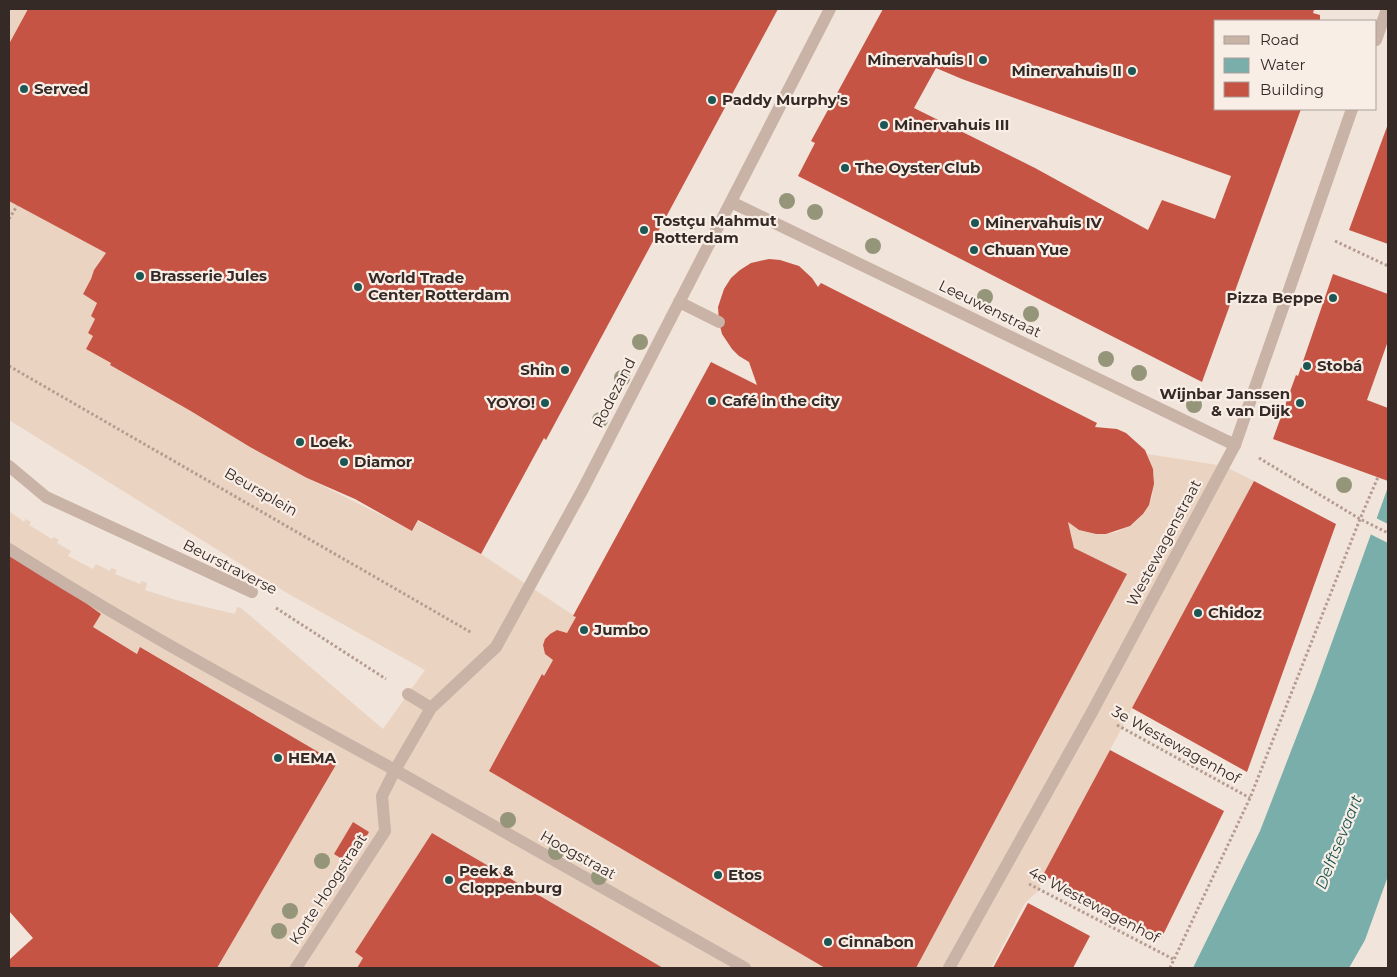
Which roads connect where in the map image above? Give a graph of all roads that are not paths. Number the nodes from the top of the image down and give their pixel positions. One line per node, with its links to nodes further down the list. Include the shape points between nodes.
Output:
1 (830, 9): 5 (street, Rodezand)
2 (1387, 9): 3 (street)
3 (1377, 37)
4 (1352, 110): 8 (street, Westewagenstraat)
5 (731, 202): 6 (street, Rodezand); 8 (street, Leeuwenstraat)
6 (679, 302): 7 (street); 13 (street, Rodezand, via 579,497 496,647)
7 (719, 322)
8 (1235, 445): 17 (street, Westewagenstraat, via 1092,712)
9 (9, 466): 11 (street, Beurstraverse, via 46,497)
10 (9, 549): 14 (street, via 222,676)
11 (252, 592)
12 (408, 694): 13 (street)
13 (431, 708): 14 (street, Rodezand)
14 (394, 770): 15 (street, Korte Hoogstraat, via 382,796 385,831); 16 (street, Hoogstraat)
15 (296, 968)
16 (745, 968)
17 (949, 968)

